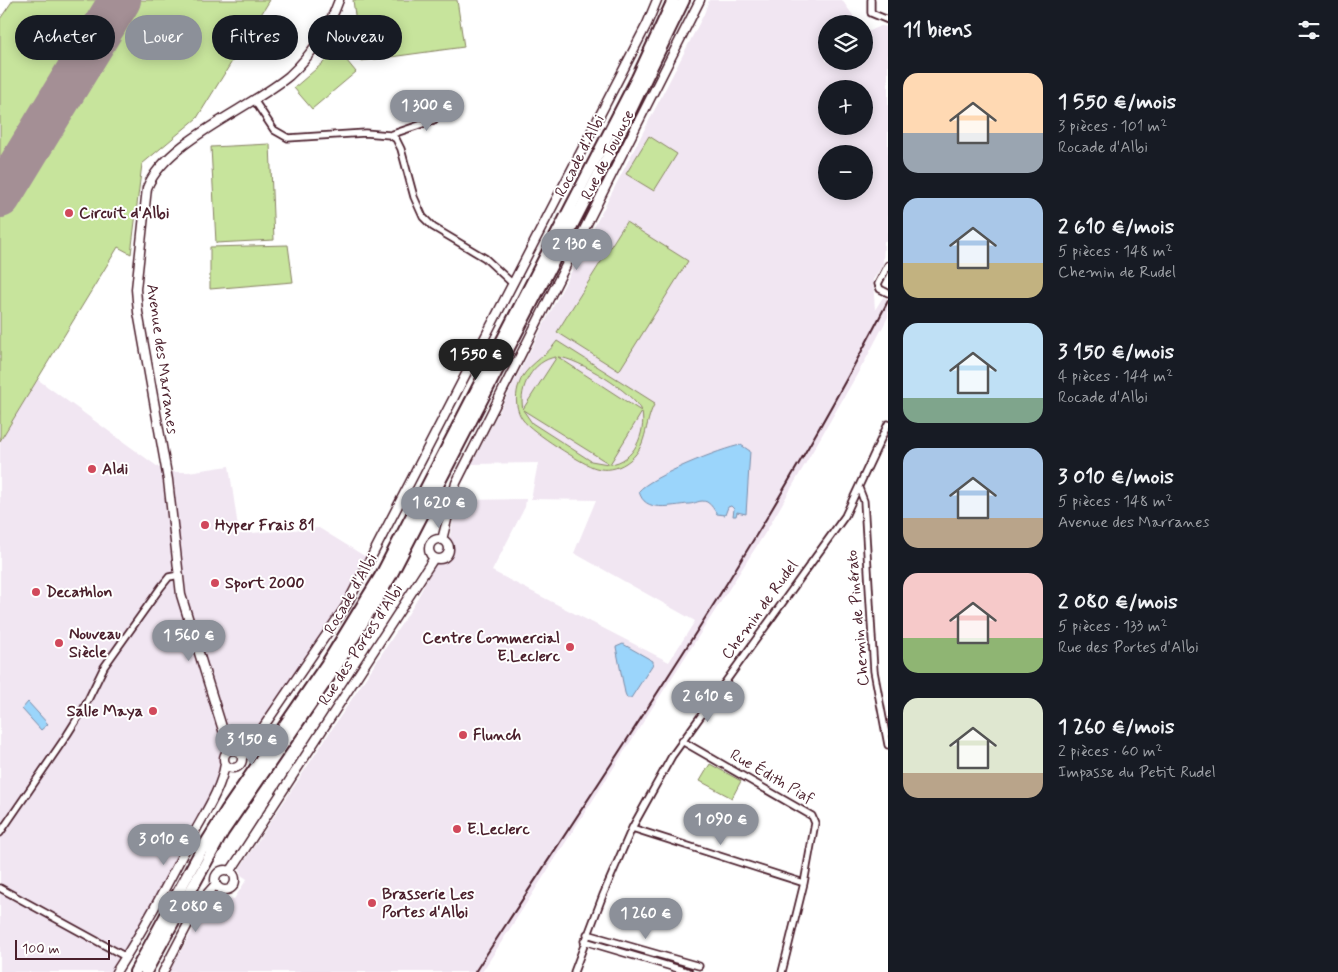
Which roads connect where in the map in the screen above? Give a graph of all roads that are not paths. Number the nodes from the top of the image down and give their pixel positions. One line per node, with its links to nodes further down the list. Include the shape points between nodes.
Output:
1 (339, 0): 8 (street, Avenue des Marranes, via 327,28 303,61)
2 (657, 0): 12 (street)
3 (673, 0): 41 (highway, Rocade d'Albi, via 632,87 382,573 327,663 199,854)
4 (684, 0): 30 (highway, Rocade d'Albi, via 618,137 392,576 336,667)
5 (700, 0): 16 (street, Rue de Toulouse, via 456,483)
6 (870, 0): 7 (street, via 871,13)
7 (888, 20)
8 (254, 100): 10 (street, via 274,130 288,138 365,133); 18 (street, Avenue des Marranes, via 170,155 152,176 148,188 136,289 143,346 168,480)
9 (432, 110): 10 (street, via 434,120)
10 (390, 135): 12 (street, via 401,148 423,217 433,227 485,258)
11 (888, 265): 13 (street, via 879,281 879,287)
12 (513, 284): 19 (street, via 346,606)
13 (886, 292)
14 (888, 424): 15 (street, Chemin de Rudel)
15 (858, 488): 20 (street, Chemin de Rudel, via 845,516); 22 (street, Chemin de Pinérato, via 864,501 874,671)
16 (442, 540): 17 (street, via 434,541 430,546); 17 (street, via 448,545 448,554 442,559)
17 (434, 558): 32 (street, Rue des Portes d'Albi)
18 (179, 575): 21 (street, Avenue des Marranes, via 190,627); 31 (street, via 169,577 104,667 80,714)
19 (255, 740): 23 (street); 25 (street)
20 (682, 741): 29 (street, Chemin de Rudel); 33 (street, Rue Édith Piaf, via 812,816 815,823)
21 (227, 742): 23 (street, Avenue des Marranes); 24 (street, Avenue des Marranes)
22 (888, 745)
23 (235, 750): 24 (street); 25 (street)
24 (226, 753): 26 (street)
25 (242, 758): 27 (street)
26 (225, 764): 27 (street, via 230,768); 28 (street)
27 (236, 767): 28 (street)
28 (219, 785): 38 (street)
29 (632, 828): 33 (street); 36 (street, Chemin de Rudel)
30 (223, 832): 42 (highway, Rocade d'Albi); 43 (highway)
31 (0, 833)
32 (230, 872): 34 (street, via 218,873); 34 (street, via 234,879 231,887 223,890)
33 (804, 883): 47 (street, Rue Édith Piaf)
34 (216, 884): 44 (street, via 199,903)
35 (0, 888): 38 (street)
36 (587, 934): 37 (street, Chemin de Rudel); 39 (street)
37 (584, 941): 45 (street, Chemin de Rudel); 46 (street)
38 (126, 957): 40 (street)
39 (699, 966)
40 (116, 972)
41 (134, 972)
42 (146, 972)
43 (151, 972)
44 (163, 972)
45 (574, 972)
46 (686, 972)
47 (782, 972)

